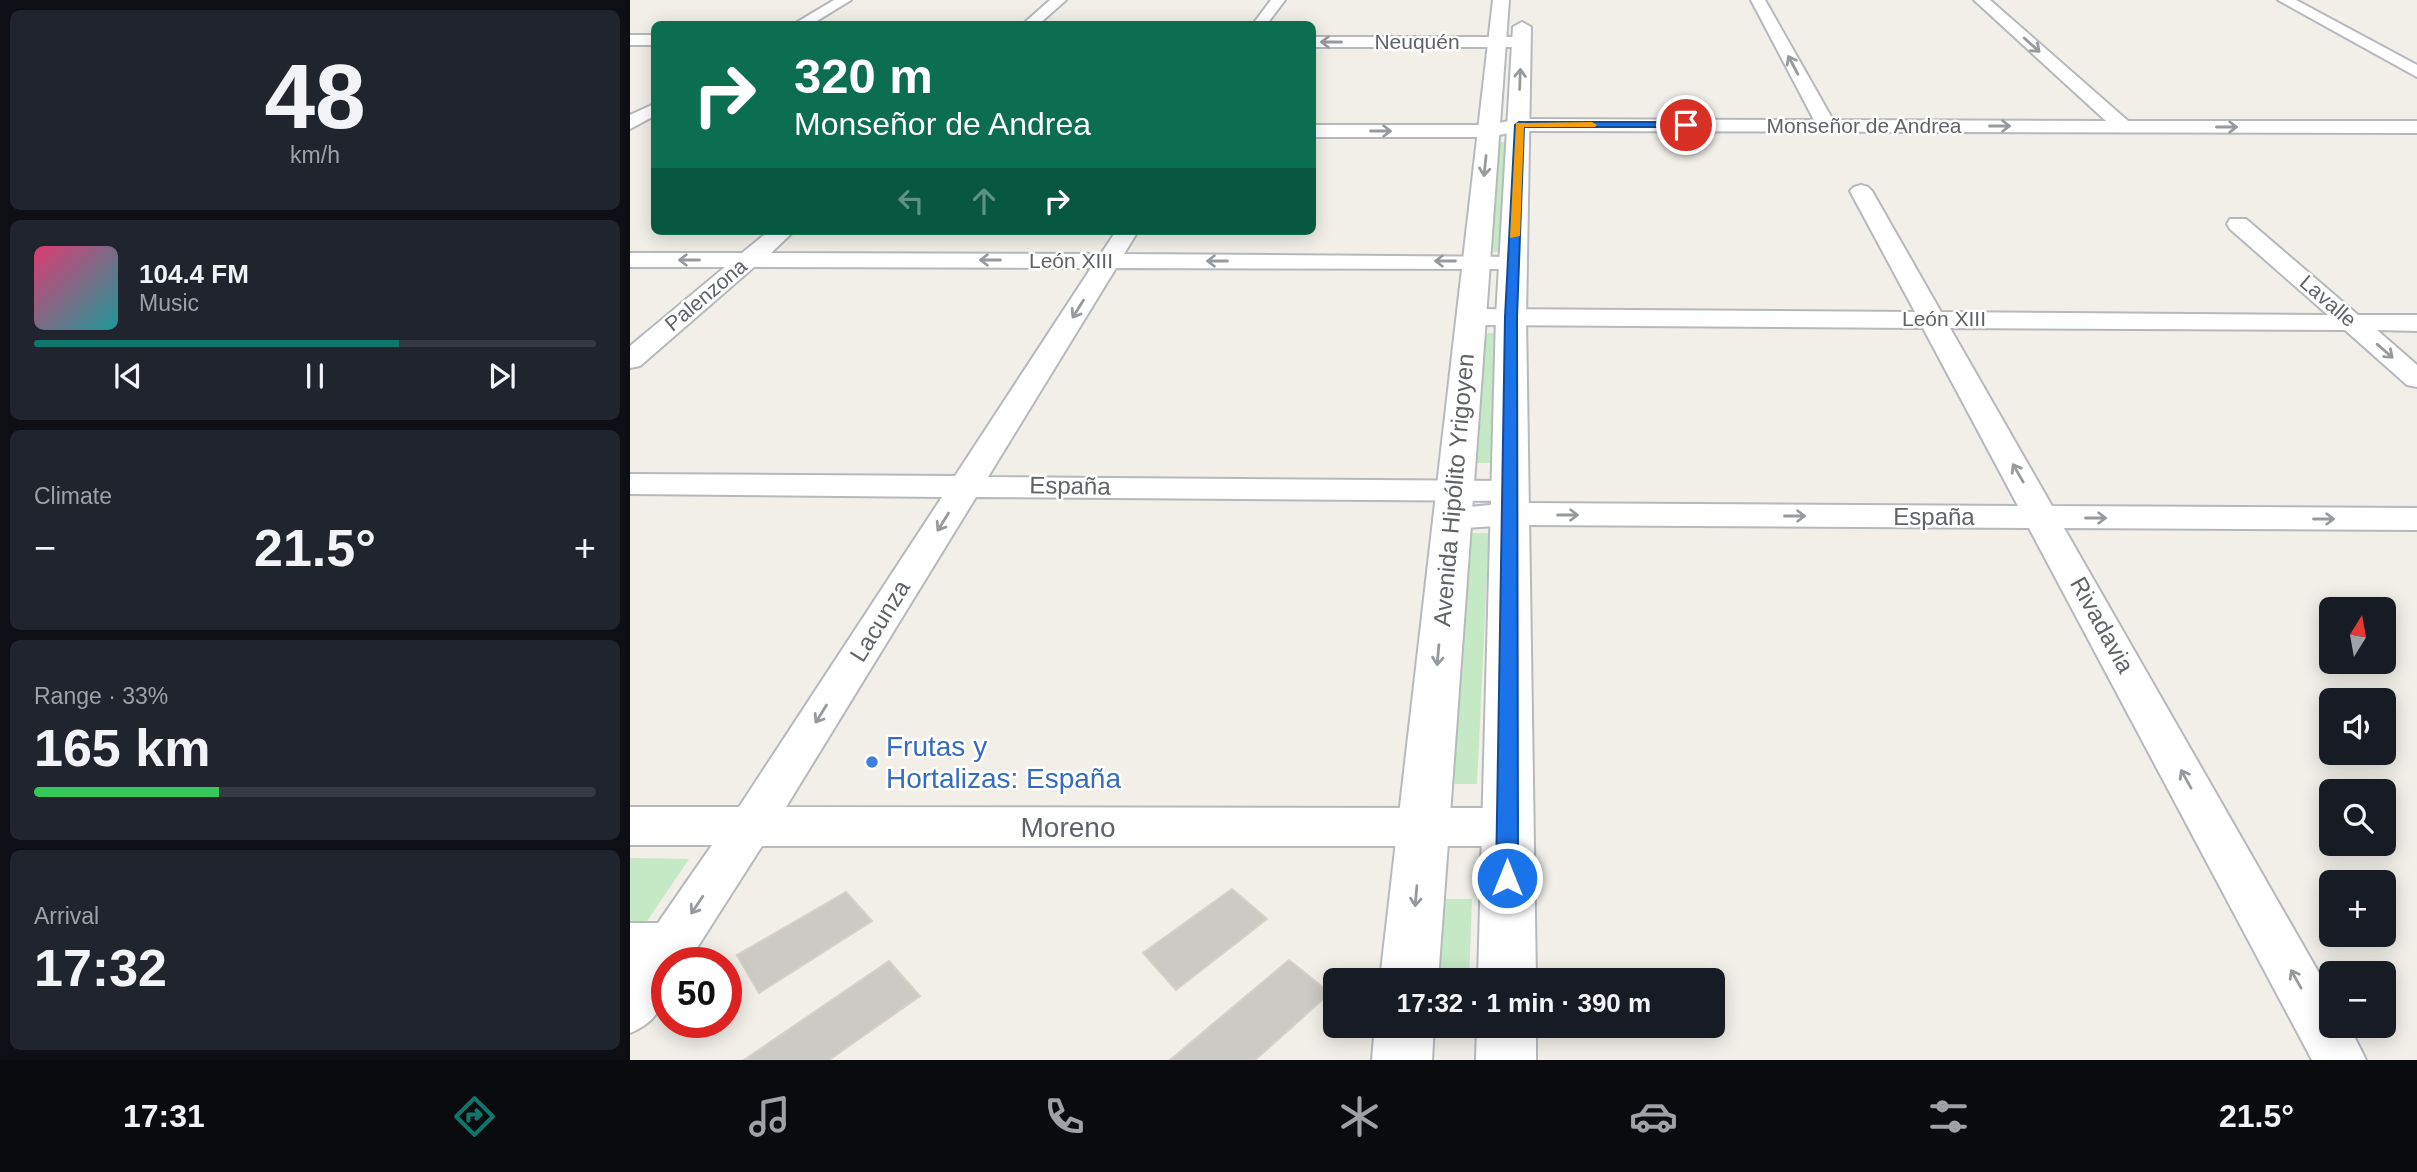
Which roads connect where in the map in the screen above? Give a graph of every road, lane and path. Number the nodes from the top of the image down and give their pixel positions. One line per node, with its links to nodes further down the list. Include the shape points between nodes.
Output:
1 (844, 0): 9 (street)
2 (1059, 0): 10 (street)
3 (1278, 0): 11 (street)
4 (1501, 0): 15 (main road, Avenida Hipólito Yrigoyen)
5 (1523, 0): 15 (main road, Avenida Hipólito Yrigoyen)
6 (1758, 0): 21 (street, one-way to 6)
7 (1981, 0): 22 (street, one-way to 22)
8 (2285, 0): 16 (street)
9 (807, 21)
10 (1034, 21)
11 (1262, 21)
12 (630, 40): 13 (street)
13 (651, 40)
14 (1316, 42): 15 (street, Neuquén, one-way to 14)
15 (1509, 42): 24 (main road, Avenida Hipólito Yrigoyen)
16 (2366, 45): 17 (street); 18 (street)
17 (2404, 45)
18 (2417, 72)
19 (651, 111): 20 (street)
20 (630, 123)
21 (1826, 125): 22 (street, Monseñor de Andrea, one-way to 22); 24 (street, Monseñor de Andrea)
22 (2123, 127): 23 (street, Monseñor de Andrea, one-way to 23)
23 (2417, 127)
24 (1504, 128): 27 (street, Monseñor de Andrea, one-way to 24); 34 (main road, Avenida Hipólito Yrigoyen, one-way to 34); 35 (main road, Avenida Hipólito Yrigoyen)
25 (630, 130): 26 (street)
26 (651, 131)
27 (1316, 131)
28 (1861, 191): 38 (street, Rivadavia)
29 (2238, 224): 39 (street, Lavalle)
30 (778, 235): 33 (street, Palenzona)
31 (1118, 246): 33 (street, León XIII, one-way to 33); 34 (street, León XIII, one-way to 31); 44 (street, Lacunza, one-way to 44)
32 (630, 260): 33 (street, León XIII, one-way to 32)
33 (748, 260): 41 (street, Palenzona)
34 (1476, 261): 35 (street, León XIII); 36 (main road, Avenida Hipólito Yrigoyen)
35 (1513, 261): 37 (main road, Avenida Hipólito Yrigoyen)
36 (1471, 317): 37 (street, León XIII); 46 (main road, Avenida Hipólito Yrigoyen)
37 (1511, 317): 38 (street, León XIII); 45 (main road, Avenida Hipólito Yrigoyen)
38 (1930, 319): 39 (street, León XIII); 47 (street, Rivadavia, one-way to 38)
39 (2353, 323): 40 (street, León XIII); 42 (street, Lavalle, one-way to 42)
40 (2417, 323)
41 (630, 360)
42 (2417, 379)
43 (630, 484): 44 (street, España)
44 (966, 485): 46 (street, España); 50 (street, Lacunza, one-way to 50)
45 (1510, 502): 46 (street, España); 47 (street, España, one-way to 47); 51 (main road, Avenida Hipólito Yrigoyen)
46 (1452, 504): 52 (main road, Avenida Hipólito Yrigoyen, one-way to 52)
47 (2043, 518): 48 (street, España, one-way to 48); 61 (street, Rivadavia, one-way to 47)
48 (2417, 519)
49 (630, 827): 50 (street, Moreno)
50 (750, 827): 52 (street, Moreno); 53 (street, Lacunza, one-way to 53)
51 (1507, 827): 52 (street, Moreno); 55 (main road, Avenida Hipólito Yrigoyen)
52 (1422, 828): 54 (main road, Avenida Hipólito Yrigoyen, one-way to 54)
53 (649, 947): 56 (street, Lacunza)
54 (1410, 968)
55 (1507, 968)
56 (630, 1008)
57 (1404, 1038): 59 (main road)
58 (1507, 1038): 60 (main road)
59 (1402, 1060)
60 (1507, 1060)
61 (2340, 1060)

